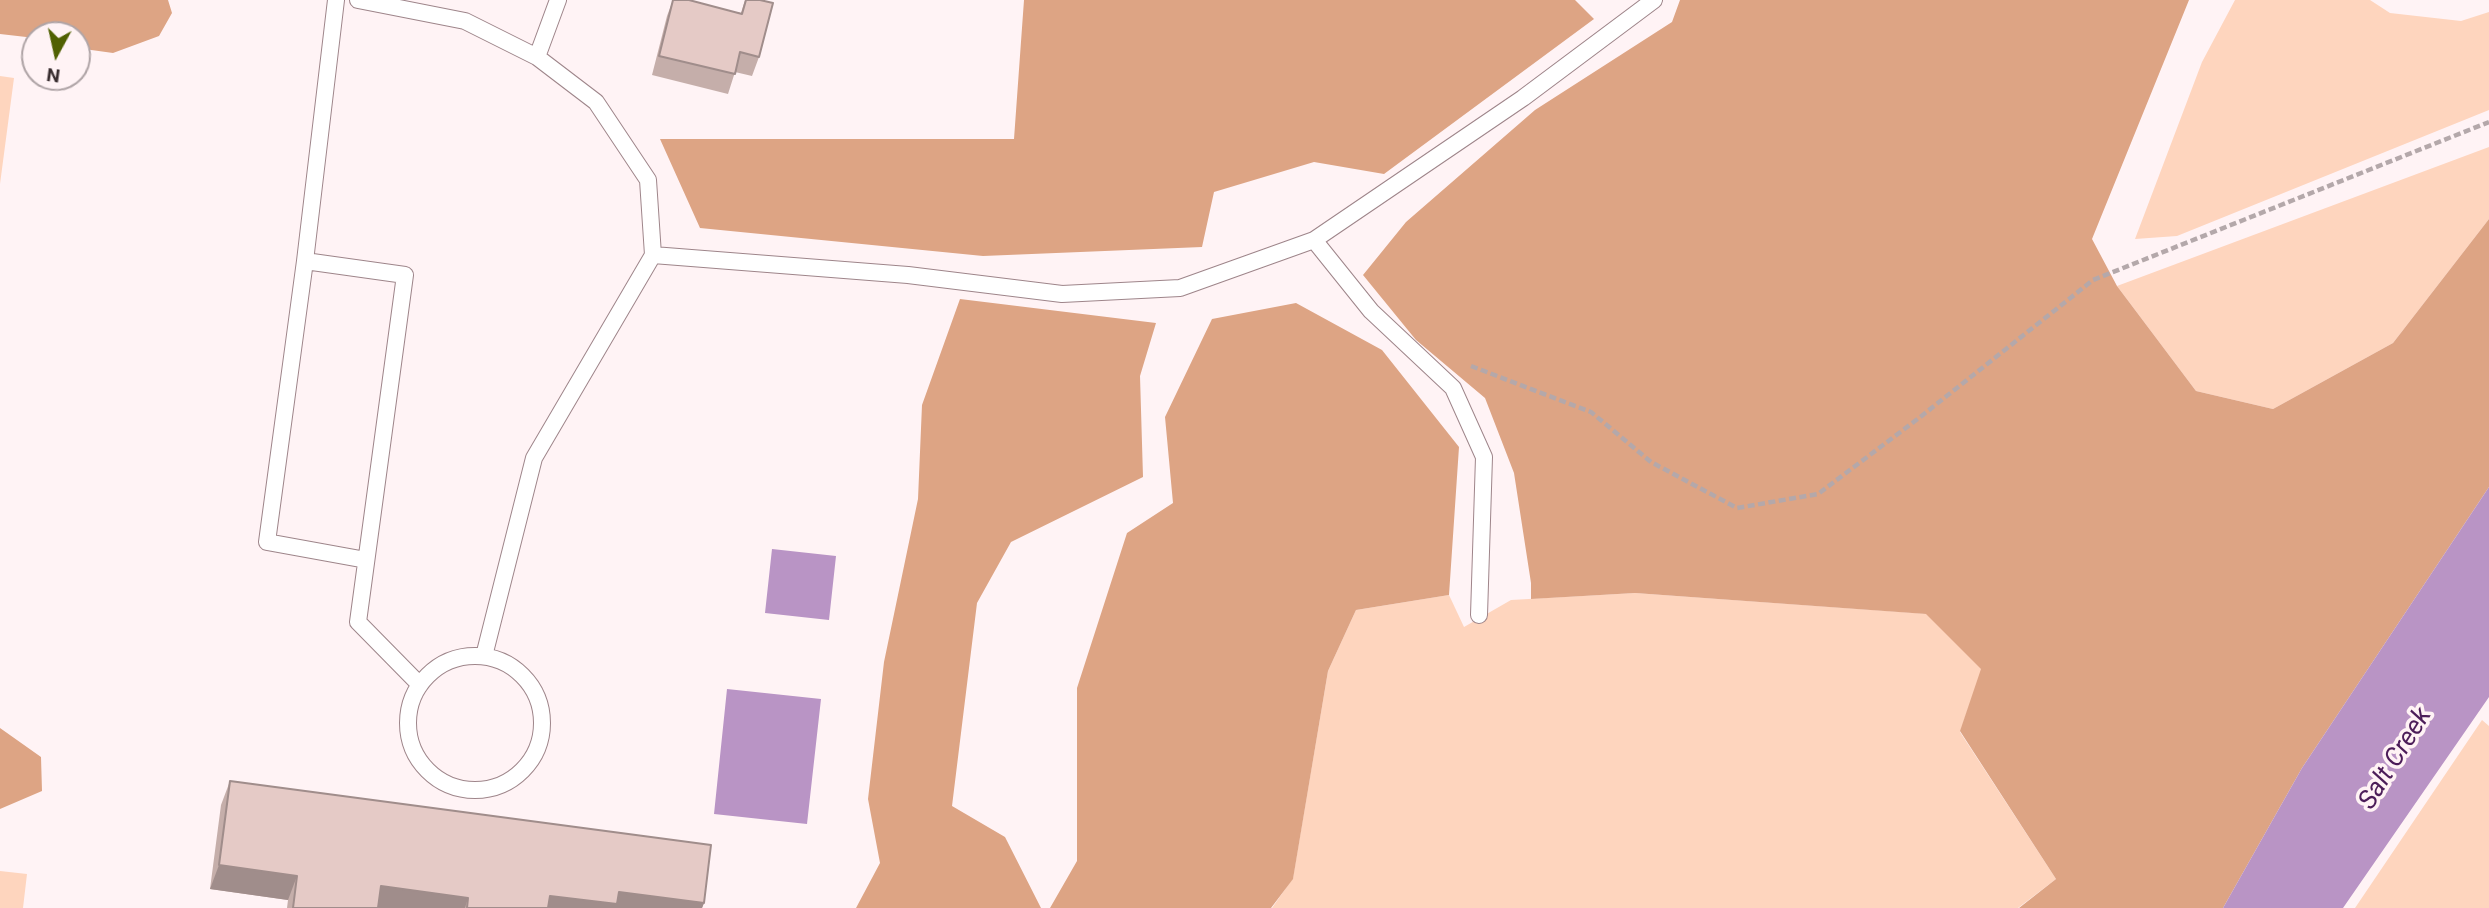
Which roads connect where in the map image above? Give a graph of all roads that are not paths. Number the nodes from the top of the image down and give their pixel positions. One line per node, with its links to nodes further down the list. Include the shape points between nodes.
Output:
1 (335, 0): 8 (lane)
2 (358, 0): 5 (lane, via 465,21)
3 (558, 0): 5 (lane)
4 (1654, 0): 6 (lane, via 1524,98)
5 (537, 57): 7 (lane, via 596,102 648,180)
6 (1314, 240): 7 (lane, via 1180,288 1062,294 908,275); 10 (lane, via 1371,312 1453,388 1485,457)
7 (653, 255): 11 (lane, via 534,458)
8 (305, 261): 9 (lane, via 267,542); 9 (lane, via 405,275)
9 (366, 560): 12 (lane, via 358,622)
10 (1479, 615)
11 (484, 656): 12 (lane, via 448,662); 12 (lane, via 506,663 525,677 537,696 543,719 540,742 530,763 513,779 492,788 469,790 447,784 428,770 414,751 408,729 410,706)
12 (420, 685)

